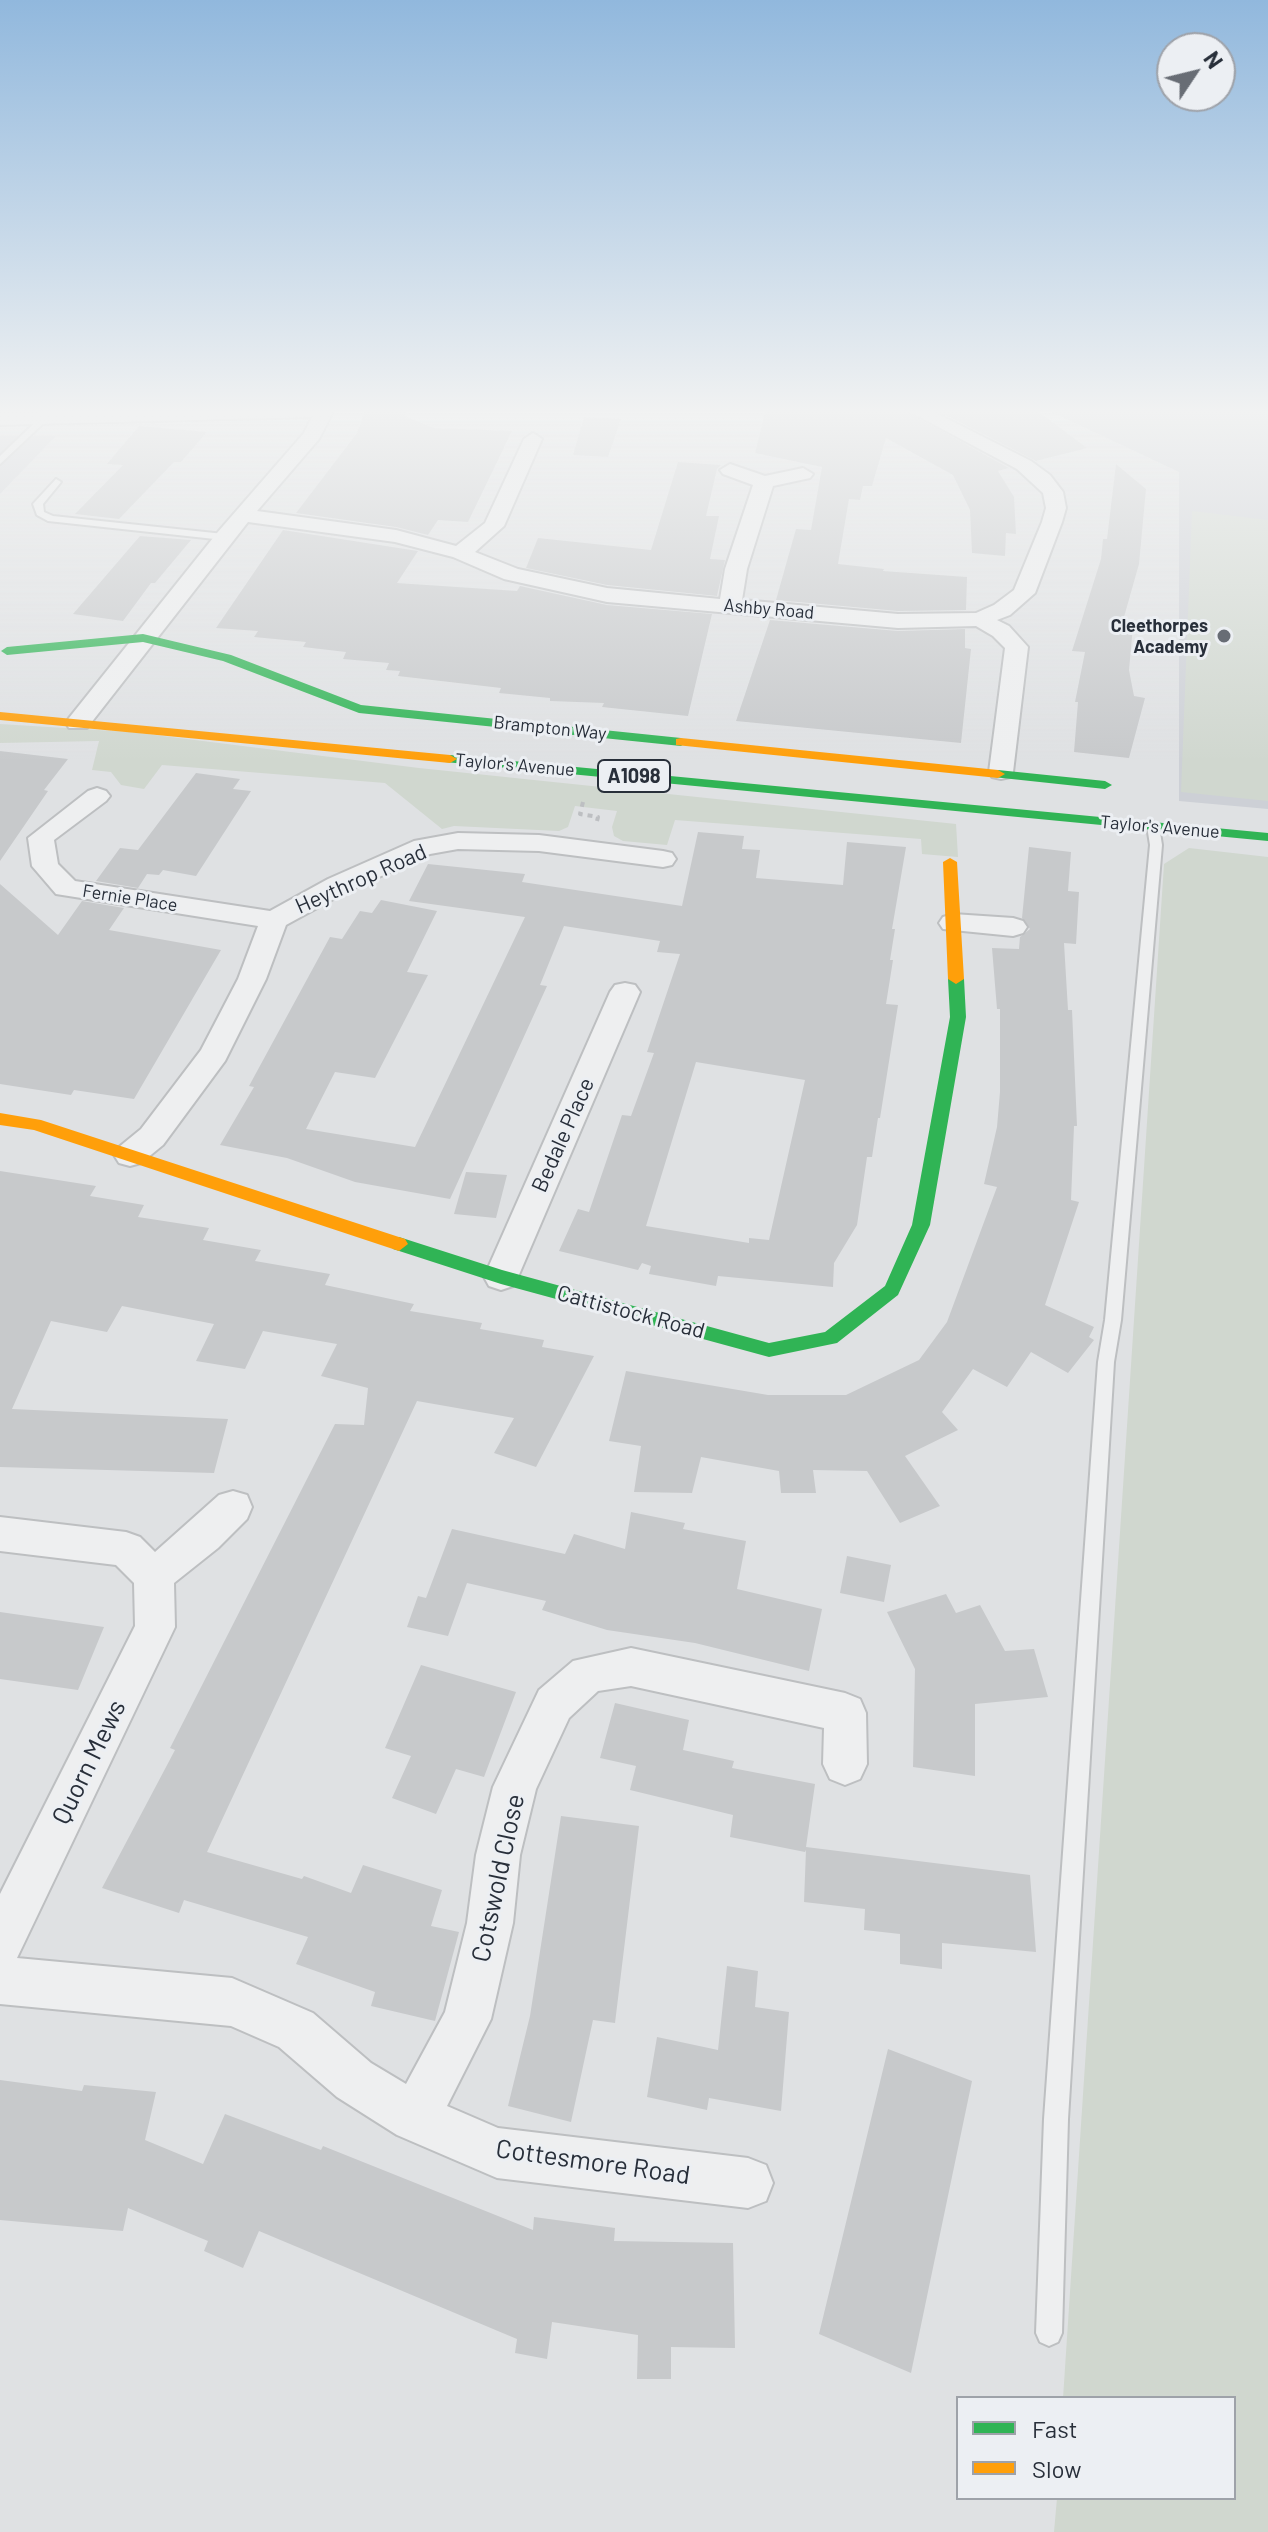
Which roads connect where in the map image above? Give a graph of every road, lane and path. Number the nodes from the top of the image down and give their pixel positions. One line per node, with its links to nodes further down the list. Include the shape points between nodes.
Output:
1 (120, 526): 7 (lane)
2 (233, 526): 7 (street)
3 (325, 526): 8 (street, Ashby Road)
4 (494, 526): 8 (street)
5 (750, 526): 9 (street)
6 (1050, 526): 10 (street, Ashby Road, via 1024,593)
7 (224, 537): 11 (street)
8 (460, 553): 9 (street, Ashby Road, via 558,586)
9 (730, 605): 10 (street, Ashby Road, via 898,621)
10 (980, 619): 15 (street, via 1017,647)
11 (143, 638): 12 (street, Brampton Way); 14 (street); 15 (street, Brampton Way, via 227,658 359,709)
12 (7, 651)
13 (0, 716): 14 (street, Taylor's Avenue / A1098)
14 (78, 723): 19 (street, Taylor's Avenue / A1098)
15 (1001, 772): 16 (street, Brampton Way)
16 (1105, 785)
17 (586, 793): 21 (path, via 580,814 598,817)
18 (97, 796): 24 (street, Fernie Place, via 41,838 45,866 66,888)
19 (1153, 826): 20 (street, Taylor's Avenue / A1098); 39 (lane, via 1156,845 1103,1409 1056,2119)
20 (1268, 837)
21 (585, 849): 22 (street, Heythrop Road); 24 (street, Heythrop Road, via 497,840 423,847)
22 (663, 859)
23 (950, 862): 25 (street, Cattistock Road)
24 (274, 920): 29 (street, Heythrop Road, via 252,979 214,1054 152,1137)
25 (953, 923): 26 (street); 30 (street, Cattistock Road, via 958,1017 921,1225 892,1290 830,1338 769,1350)
26 (1013, 927)
27 (625, 992): 30 (street, Bedale Place)
28 (0, 1119): 29 (street, Cattistock Road, via 35,1124)
29 (130, 1155): 30 (street, Cattistock Road)
30 (501, 1277)
31 (233, 1507): 33 (street)
32 (0, 1534): 33 (street, via 126,1549)
33 (154, 1576): 35 (street, Quorn Mews, via 155,1627)
34 (845, 1764): 37 (street, Cotswold Close, via 845,1713 631,1667 588,1674 554,1704 515,1787 467,2019)
35 (0, 1943)
36 (0, 1980): 37 (street, Cottesmore Road, via 232,2002 296,2030 354,2080)
37 (415, 2117): 38 (street, Cottesmore Road, via 497,2153)
38 (748, 2183)
39 (1049, 2333)

